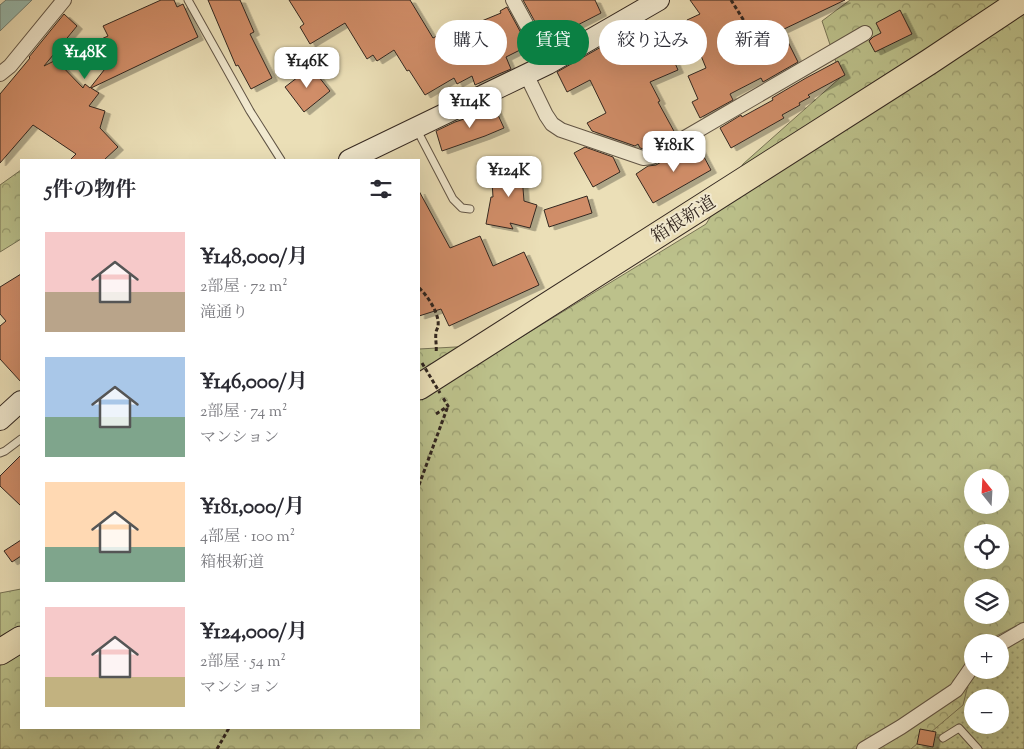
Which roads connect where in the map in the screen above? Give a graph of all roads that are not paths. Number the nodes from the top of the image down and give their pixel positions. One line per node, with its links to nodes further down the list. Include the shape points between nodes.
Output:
1 (64, 0): 10 (street)
2 (188, 0): 13 (lane)
3 (513, 0): 6 (street)
4 (659, 0): 8 (main road)
5 (1022, 0): 16 (highway, 箱根新道, via 929,62)
6 (524, 20)
7 (865, 33): 11 (street, via 644,158 552,124)
8 (589, 40)
9 (546, 65): 11 (main road)
10 (0, 74)
11 (526, 74): 12 (main road)
12 (415, 128): 14 (main road); 15 (lane, via 452,199 462,208)
13 (280, 159)
14 (351, 159)
15 (470, 209)
16 (425, 374)
17 (20, 402): 18 (main road)
18 (0, 420)
19 (20, 440): 20 (lane)
20 (0, 453)
21 (1024, 630): 22 (street)
22 (1009, 639)
23 (20, 640): 24 (highway)
24 (0, 652)
25 (964, 678): 27 (street, via 956,690)
26 (943, 738): 28 (lane, via 959,728)
27 (864, 749)
28 (978, 749)

